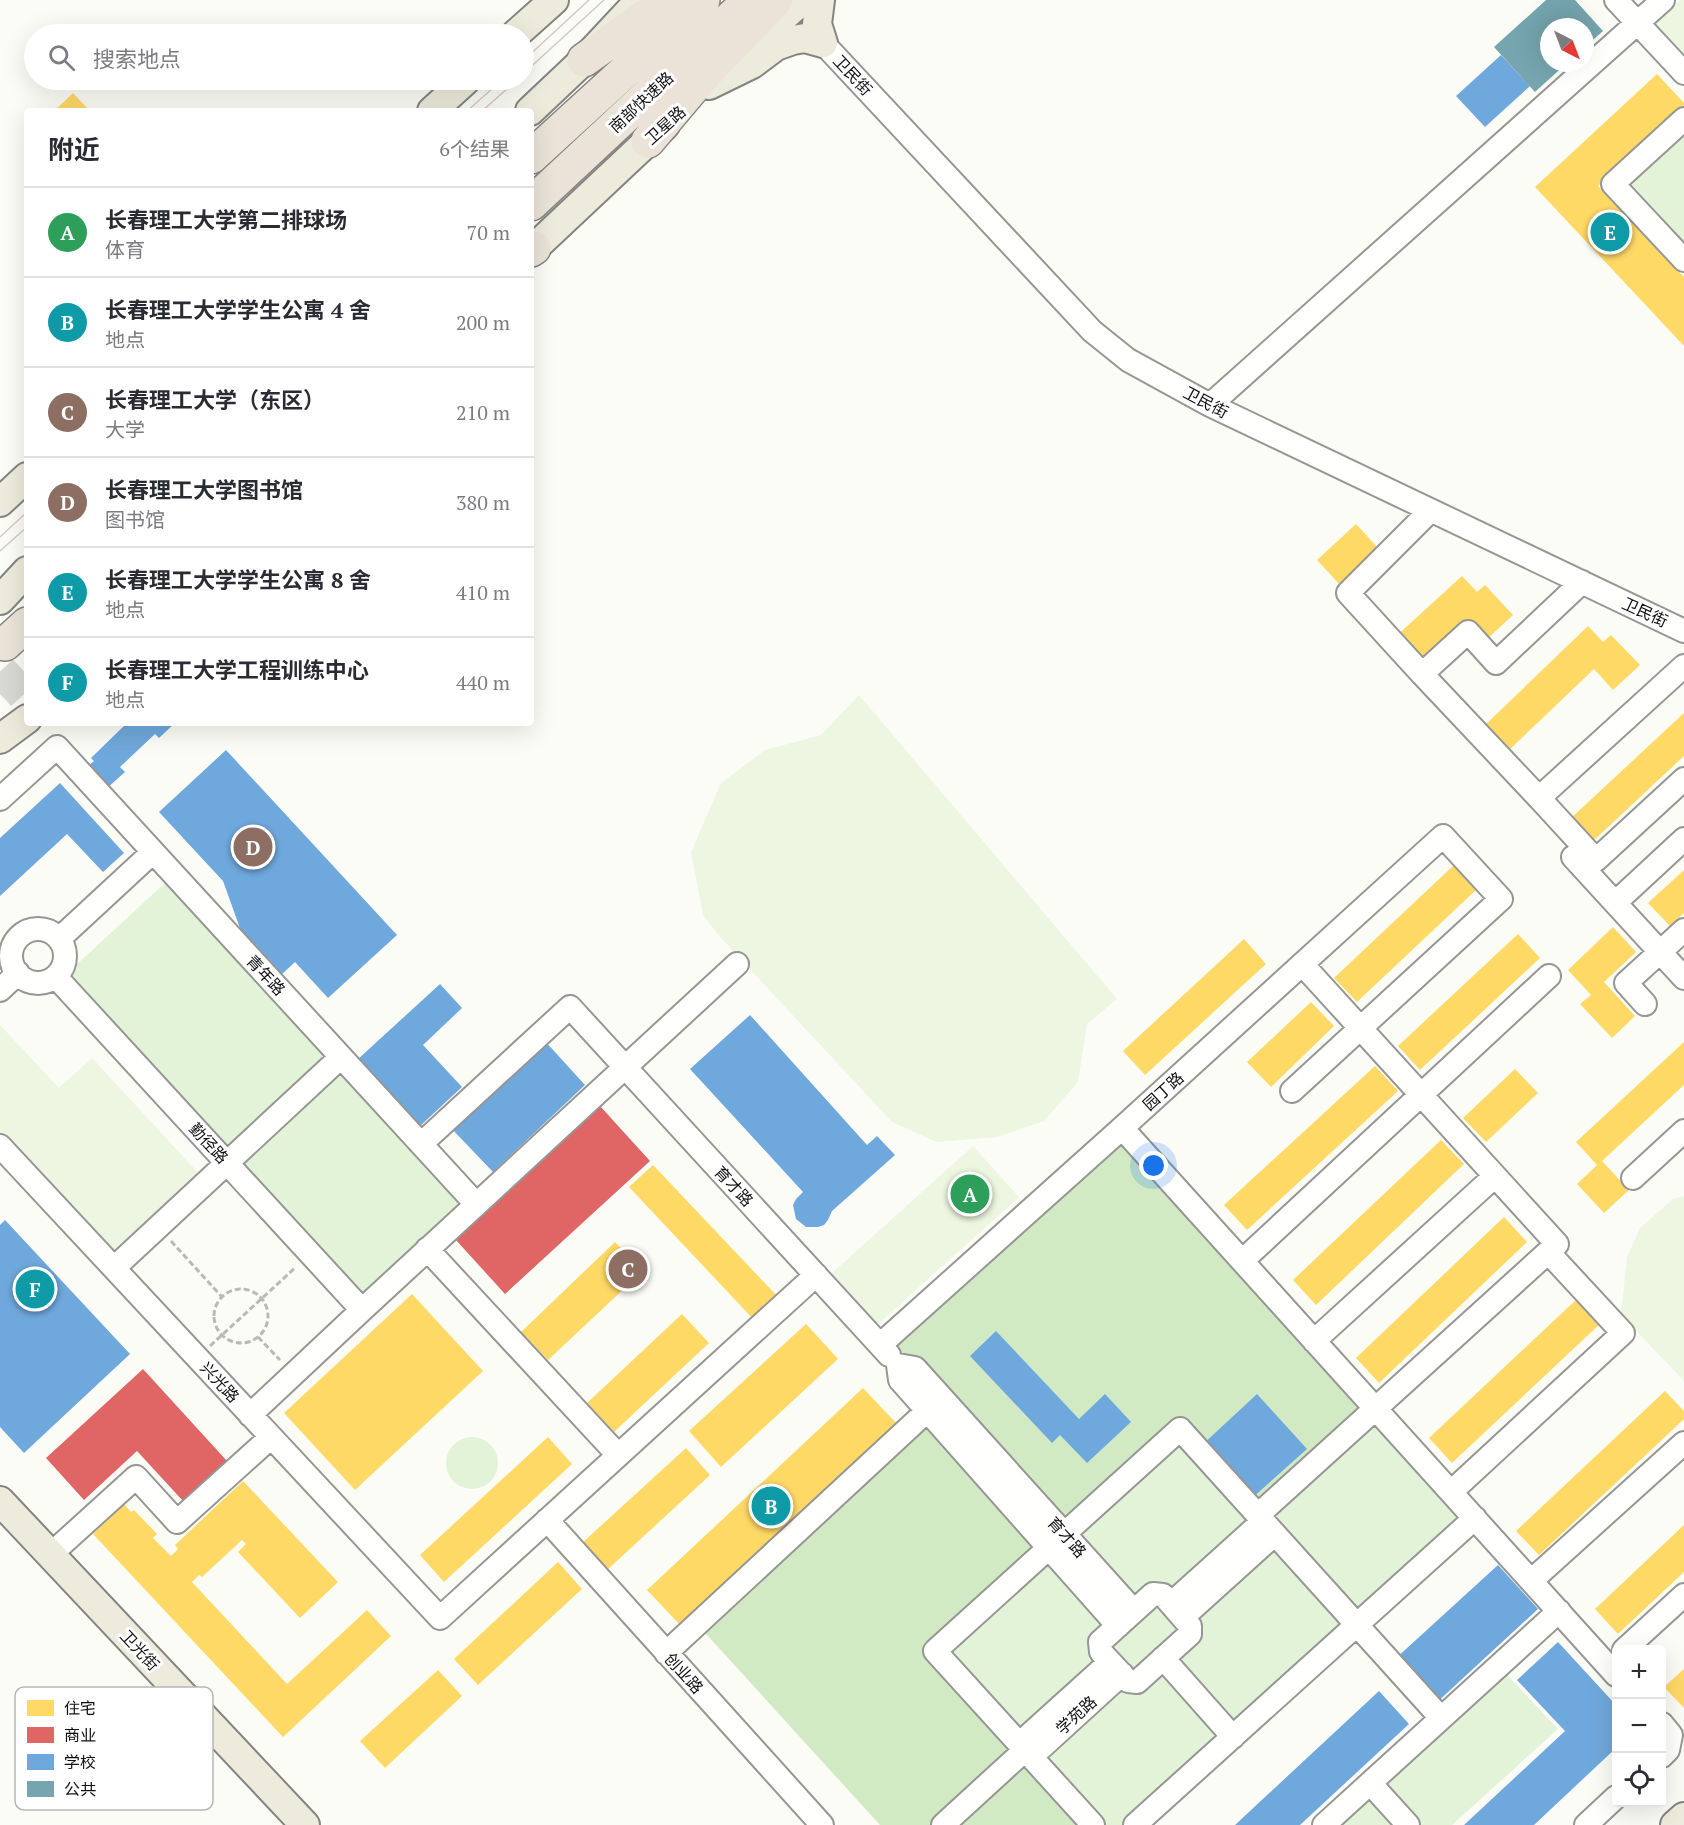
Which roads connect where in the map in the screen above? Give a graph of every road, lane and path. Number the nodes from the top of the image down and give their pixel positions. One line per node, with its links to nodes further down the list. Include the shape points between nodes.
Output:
1 (554, 0): 12 (main road)
2 (639, 0): 14 (main road)
3 (668, 0): 14 (highway)
4 (703, 0): 22 (highway, 南部快速路)
5 (750, 0): 23 (highway, 南部快速路)
6 (776, 0): 21 (highway, via 702,77)
7 (802, 0): 16 (main road, 卫星路)
8 (820, 0): 13 (main road, via 817,24)
9 (1616, 0): 11 (street)
10 (1663, 0): 11 (street)
11 (1638, 23): 15 (street); 26 (street)
12 (527, 24)
13 (823, 43): 16 (main road, via 805,38 776,46 752,64); 26 (street, 卫民街, via 1092,332 1128,360)
14 (584, 60): 19 (main road)
15 (1684, 73)
16 (709, 85): 21 (main road, 卫星路)
17 (455, 90): 18 (main road)
18 (435, 108)
19 (533, 108)
20 (1684, 118): 25 (street, via 1613,184)
21 (648, 141): 24 (main road, 卫星路)
22 (534, 154)
23 (534, 201)
24 (534, 248)
25 (1684, 260)
26 (1210, 405): 29 (street, 卫民街)
27 (24, 480): 28 (main road)
28 (0, 502)
29 (1430, 511): 31 (street, 卫民街); 35 (street, via 1348,593)
30 (24, 575): 32 (main road)
31 (1582, 582): 33 (street, 卫民街); 35 (street, via 1496,663 1468,632)
32 (0, 600)
33 (1684, 631)
34 (1684, 666): 37 (street)
35 (1422, 674): 37 (street)
36 (1684, 779): 37 (street, via 1596,860)
37 (1539, 798)
38 (0, 799): 40 (street, 青年路, via 57,747)
39 (1684, 839): 42 (street)
40 (153, 852): 44 (street); 55 (street, 青年路)
41 (1573, 857): 42 (street)
42 (1615, 903): 45 (street)
43 (1684, 930): 45 (street)
44 (59, 939): 48 (street, via 53,933 36,929 20,936 14,942 10,959); 49 (street, via 65,957)
45 (1660, 952): 51 (street); 53 (street, via 1626,983)
46 (737, 964): 56 (street)
47 (1302, 964): 54 (street); 54 (street, 园丁路, via 1443,836 1501,899); 59 (street, 园丁路)
48 (18, 973): 49 (street, via 25,981 34,983); 52 (street)
49 (56, 976): 63 (street, 勤径路)
50 (1549, 976): 58 (street)
51 (1684, 978)
52 (0, 990)
53 (1645, 1004)
54 (1360, 1028): 57 (street); 58 (street)
55 (341, 1057): 61 (street, 青年路); 63 (street)
56 (626, 1068): 61 (street, 育才路, via 570,1007); 66 (street); 73 (street, 育才路)
57 (1292, 1091)
58 (1422, 1096): 64 (street); 71 (street)
59 (1122, 1128): 71 (street); 80 (street, 园丁路)
60 (1684, 1131): 65 (street)
61 (421, 1144): 66 (street, 青年路)
62 (0, 1146): 72 (street, 兴光路)
63 (227, 1163): 67 (street); 70 (street, 勤径路)
64 (1495, 1176): 69 (street, via 1557,1244); 79 (street)
65 (1633, 1178)
66 (476, 1204): 68 (street)
67 (158, 1227): 72 (street); 74 (path)
68 (427, 1249): 76 (street); 89 (street)
69 (1548, 1252): 84 (street); 90 (street, via 1623,1333)
70 (310, 1253): 75 (path); 76 (street, 勤径路)
71 (1242, 1261): 79 (street)
72 (114, 1268): 81 (street, 兴光路)
73 (816, 1275): 80 (street, 育才路); 89 (street)
74 (222, 1297): 75 (path, via 238,1289); 77 (path, via 214,1313)
75 (262, 1298): 77 (path); 78 (path, via 268,1323)
76 (362, 1310): 83 (street)
77 (222, 1334): 78 (path, via 232,1342 242,1343); 81 (path)
78 (258, 1337): 83 (path)
79 (1314, 1341): 84 (street)
80 (880, 1345): 82 (street, 育才路)
81 (197, 1358): 86 (street, 兴光路)
82 (898, 1365): 85 (street, 育才路, via 900,1380); 95 (street, 育才路, via 915,1368)
83 (293, 1374): 86 (street)
84 (1375, 1408): 90 (street); 94 (street)
85 (927, 1411): 95 (street, 育才路); 104 (street)
86 (250, 1415): 87 (street, 兴光路)
87 (271, 1437): 93 (street, 兴光路, via 440,1618); 96 (street, via 177,1522 136,1476)
88 (1684, 1443): 97 (street)
89 (618, 1455): 93 (street)
90 (1451, 1492): 92 (street)
91 (0, 1501): 96 (main road, 卫光街)
92 (1475, 1518): 97 (street); 102 (street)
93 (547, 1520): 104 (street, 创业路)
94 (1265, 1523): 95 (street, via 1180,1429); 99 (street); 102 (street)
95 (1057, 1541): 101 (street, 育才路); 112 (street, via 935,1651)
96 (51, 1554): 108 (main road, 卫光街)
97 (1532, 1581): 100 (street)
98 (1684, 1595): 103 (street)
99 (1177, 1610): 101 (street, via 1163,1595 1153,1594); 106 (street, via 1190,1626 1190,1634)
100 (1559, 1611): 105 (street); 109 (street)
101 (1126, 1619): 107 (street, via 1100,1642 1101,1652)
102 (1357, 1625): 109 (street); 111 (street)
103 (1632, 1645)
104 (666, 1653): 117 (street, 创业路)
105 (1612, 1657)
106 (1163, 1658): 107 (street, via 1137,1682 1128,1681); 111 (street)
107 (1116, 1668): 112 (street, 学苑路)
108 (176, 1687)
109 (1441, 1718): 113 (street)
110 (213, 1727): 116 (main road, 卫光街)
111 (1233, 1737): 120 (street)
112 (1025, 1750): 118 (street, 学苑路); 119 (street)
113 (1370, 1783): 121 (street); 122 (street)
114 (1612, 1802): 123 (street)
115 (1684, 1817): 124 (main road)
116 (305, 1825)
117 (822, 1825)
118 (943, 1825)
119 (1093, 1825)
120 (1135, 1825)
121 (1324, 1825)
122 (1408, 1825)
123 (1586, 1825)
124 (1676, 1825)

